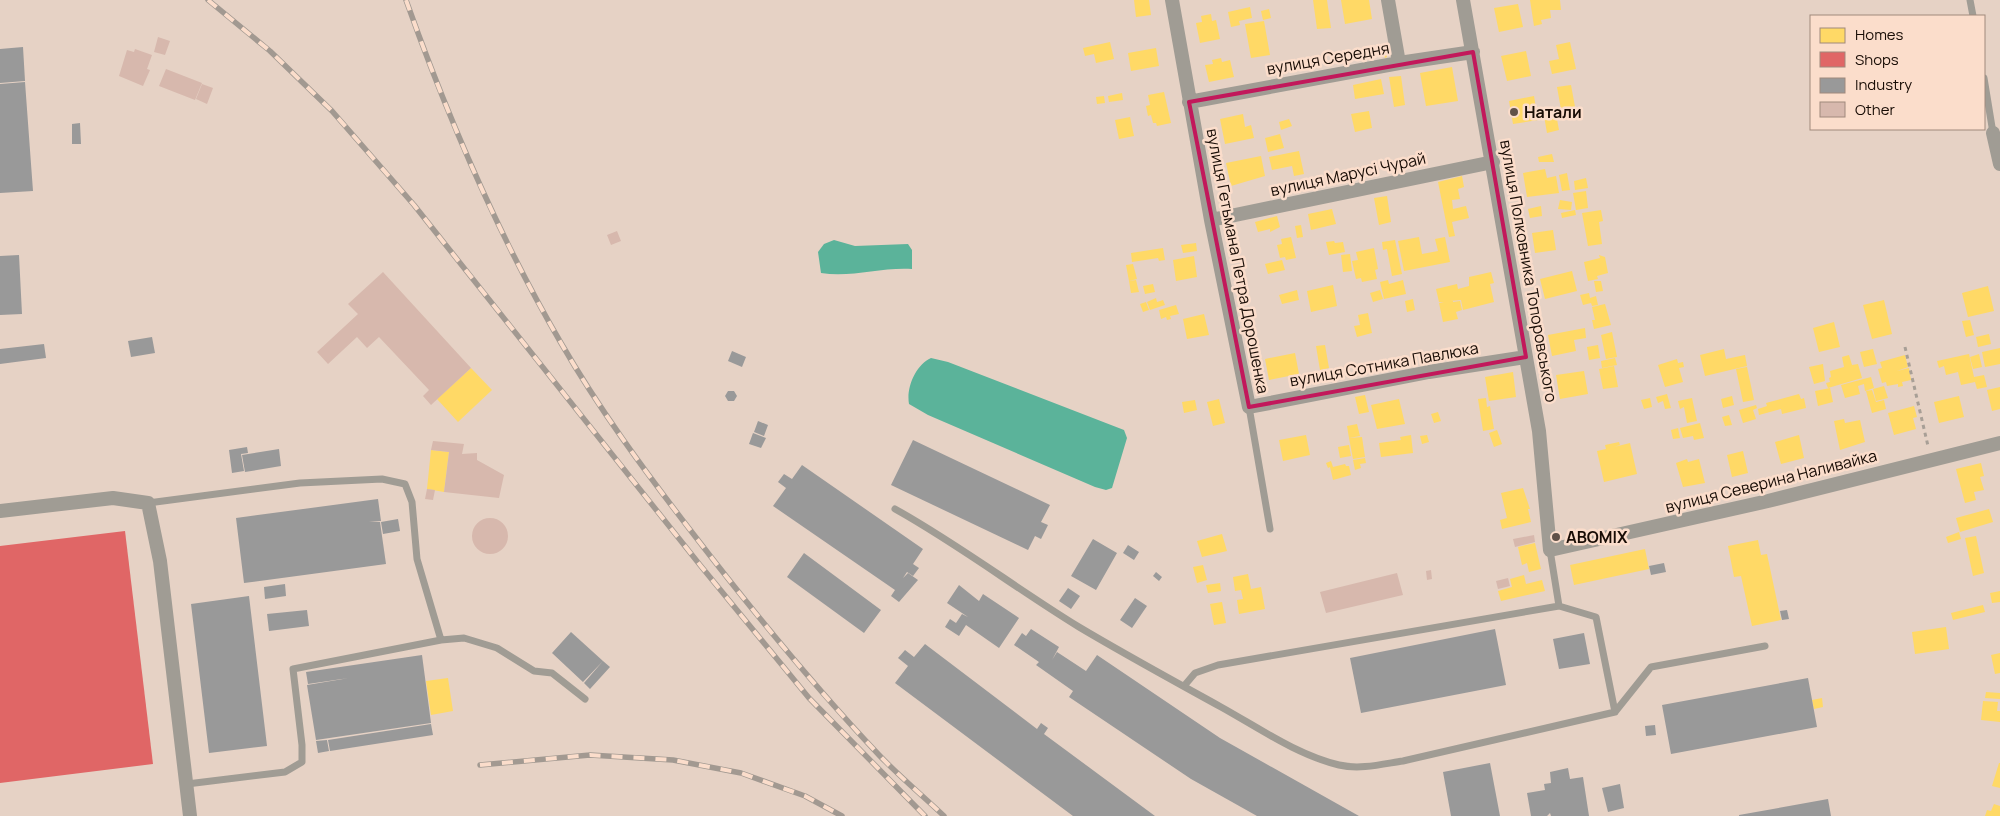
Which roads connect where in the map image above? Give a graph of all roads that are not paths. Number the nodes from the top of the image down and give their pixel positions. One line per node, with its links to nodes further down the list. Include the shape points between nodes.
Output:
1 (1172, 0): 9 (street, вулиця Гетьмана Петра Дорошенка)
2 (1388, 0): 7 (street)
3 (1463, 0): 6 (street, вулиця Полковника Топоровського)
4 (1970, 0): 5 (lane)
5 (1973, 15)
6 (1473, 52): 7 (street, вулиця Середня); 11 (street, вулиця Полковника Топоровського)
7 (1399, 63): 9 (street, вулиця Середня)
8 (1985, 84): 10 (lane)
9 (1189, 102): 13 (street, вулиця Гетьмана Петра Дорошенка)
10 (1994, 133): 12 (street)
11 (1493, 162): 13 (street, вулиця Марусі Чурай); 14 (street, вулиця Полковника Топоровського)
12 (2000, 164)
13 (1211, 220): 15 (street, вулиця Гетьмана Петра Дорошенка)
14 (1526, 357): 15 (street, вулиця Сотника Павлюка); 21 (street, вулиця Полковника Топоровського, via 1539,430)
15 (1248, 407): 20 (lane, вулиця Гетьмана Петра Дорошенка)
16 (2000, 443): 21 (street, вулиця Северина Наливайка, via 1768,501)
17 (148, 503): 19 (street, via 113,498); 23 (lane, via 300,483 382,479 405,484 412,502 416,559); 28 (street, via 160,561)
18 (894, 508): 25 (lane, via 938,533 1079,627)
19 (0, 511)
20 (1270, 529)
21 (1550, 550): 22 (lane)
22 (1559, 606): 25 (lane, via 1218,665 1195,674); 27 (lane, via 1596,617)
23 (441, 640): 26 (lane, via 464,638 497,648 534,671 552,673); 28 (lane, via 293,669 302,762 285,772)
24 (1765, 646): 27 (lane, via 1651,667)
25 (1184, 686): 27 (lane, via 1314,758 1342,766 1403,761)
26 (585, 699)
27 (1615, 712)
28 (186, 784): 29 (street)
29 (190, 816)

